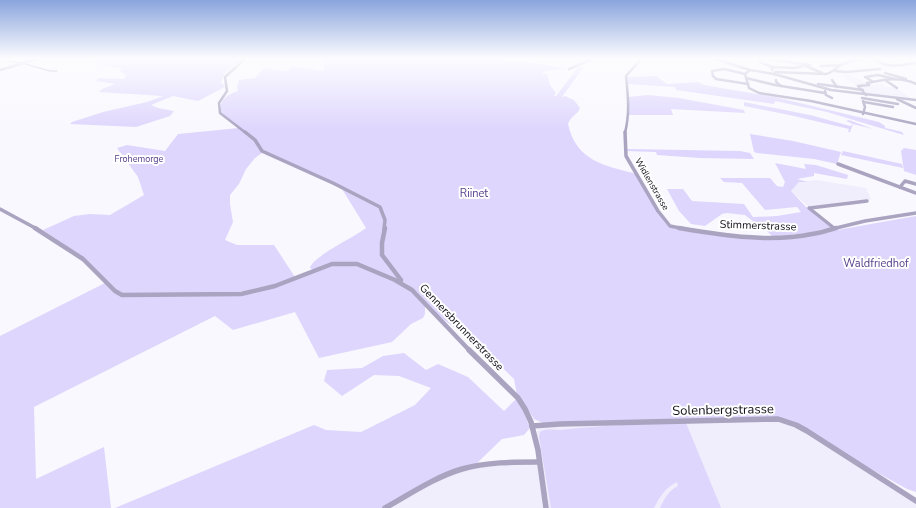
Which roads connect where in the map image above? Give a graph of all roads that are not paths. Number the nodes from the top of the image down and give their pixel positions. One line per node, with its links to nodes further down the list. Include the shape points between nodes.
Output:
1 (226, 82): 41 (street, via 227,91 219,103 220,113 255,140 262,151 380,207 384,214 385,230 382,255)
2 (627, 82): 39 (street, Widlenstrasse, via 629,100 624,136 625,153 658,211)
3 (733, 82): 10 (street)
4 (762, 82): 12 (street)
5 (776, 82): 12 (street)
6 (803, 82): 11 (street)
7 (833, 82): 14 (street)
8 (871, 82): 17 (street, via 858,86)
9 (888, 82): 15 (street)
10 (748, 84): 30 (street, via 749,88 759,93)
11 (810, 84): 14 (street); 16 (street)
12 (781, 86): 13 (street)
13 (788, 87): 18 (street); 19 (street)
14 (838, 87): 17 (street)
15 (897, 88)
16 (826, 89): 19 (street); 20 (street)
17 (863, 90): 21 (street)
18 (789, 91)
19 (825, 93): 22 (street)
20 (860, 94): 21 (street); 23 (street)
21 (866, 95): 24 (street)
22 (832, 98)
23 (862, 98): 26 (street); 27 (street)
24 (897, 98): 25 (street); 29 (street)
25 (916, 100)
26 (864, 102): 28 (street); 30 (street)
27 (898, 104)
28 (893, 107)
29 (916, 108)
30 (863, 114): 31 (street)
31 (916, 124)
32 (838, 164): 34 (street)
33 (916, 184): 34 (street, via 905,181)
34 (900, 187): 35 (street)
35 (916, 193)
36 (867, 201): 40 (street, via 809,208)
37 (0, 209): 41 (street, Gennersbrunnerstrasse, via 40,230 83,259 122,295 241,294 275,286 326,266 346,263)
38 (916, 213): 40 (street, Stimmerstrasse)
39 (670, 226): 40 (street, Stimmerstrasse, via 773,237 809,235)
40 (834, 228)
41 (400, 280): 42 (street, Gennersbrunnerstrasse, via 417,294 518,398)
42 (532, 426): 43 (street, Gennersbrunnerstrasse); 44 (street, Solenbergstrasse, via 778,418 796,424)
43 (539, 462): 45 (street, via 474,466 448,473); 46 (street, Gennersbrunnerstrasse)
44 (916, 501)
45 (384, 508)
46 (546, 508)

